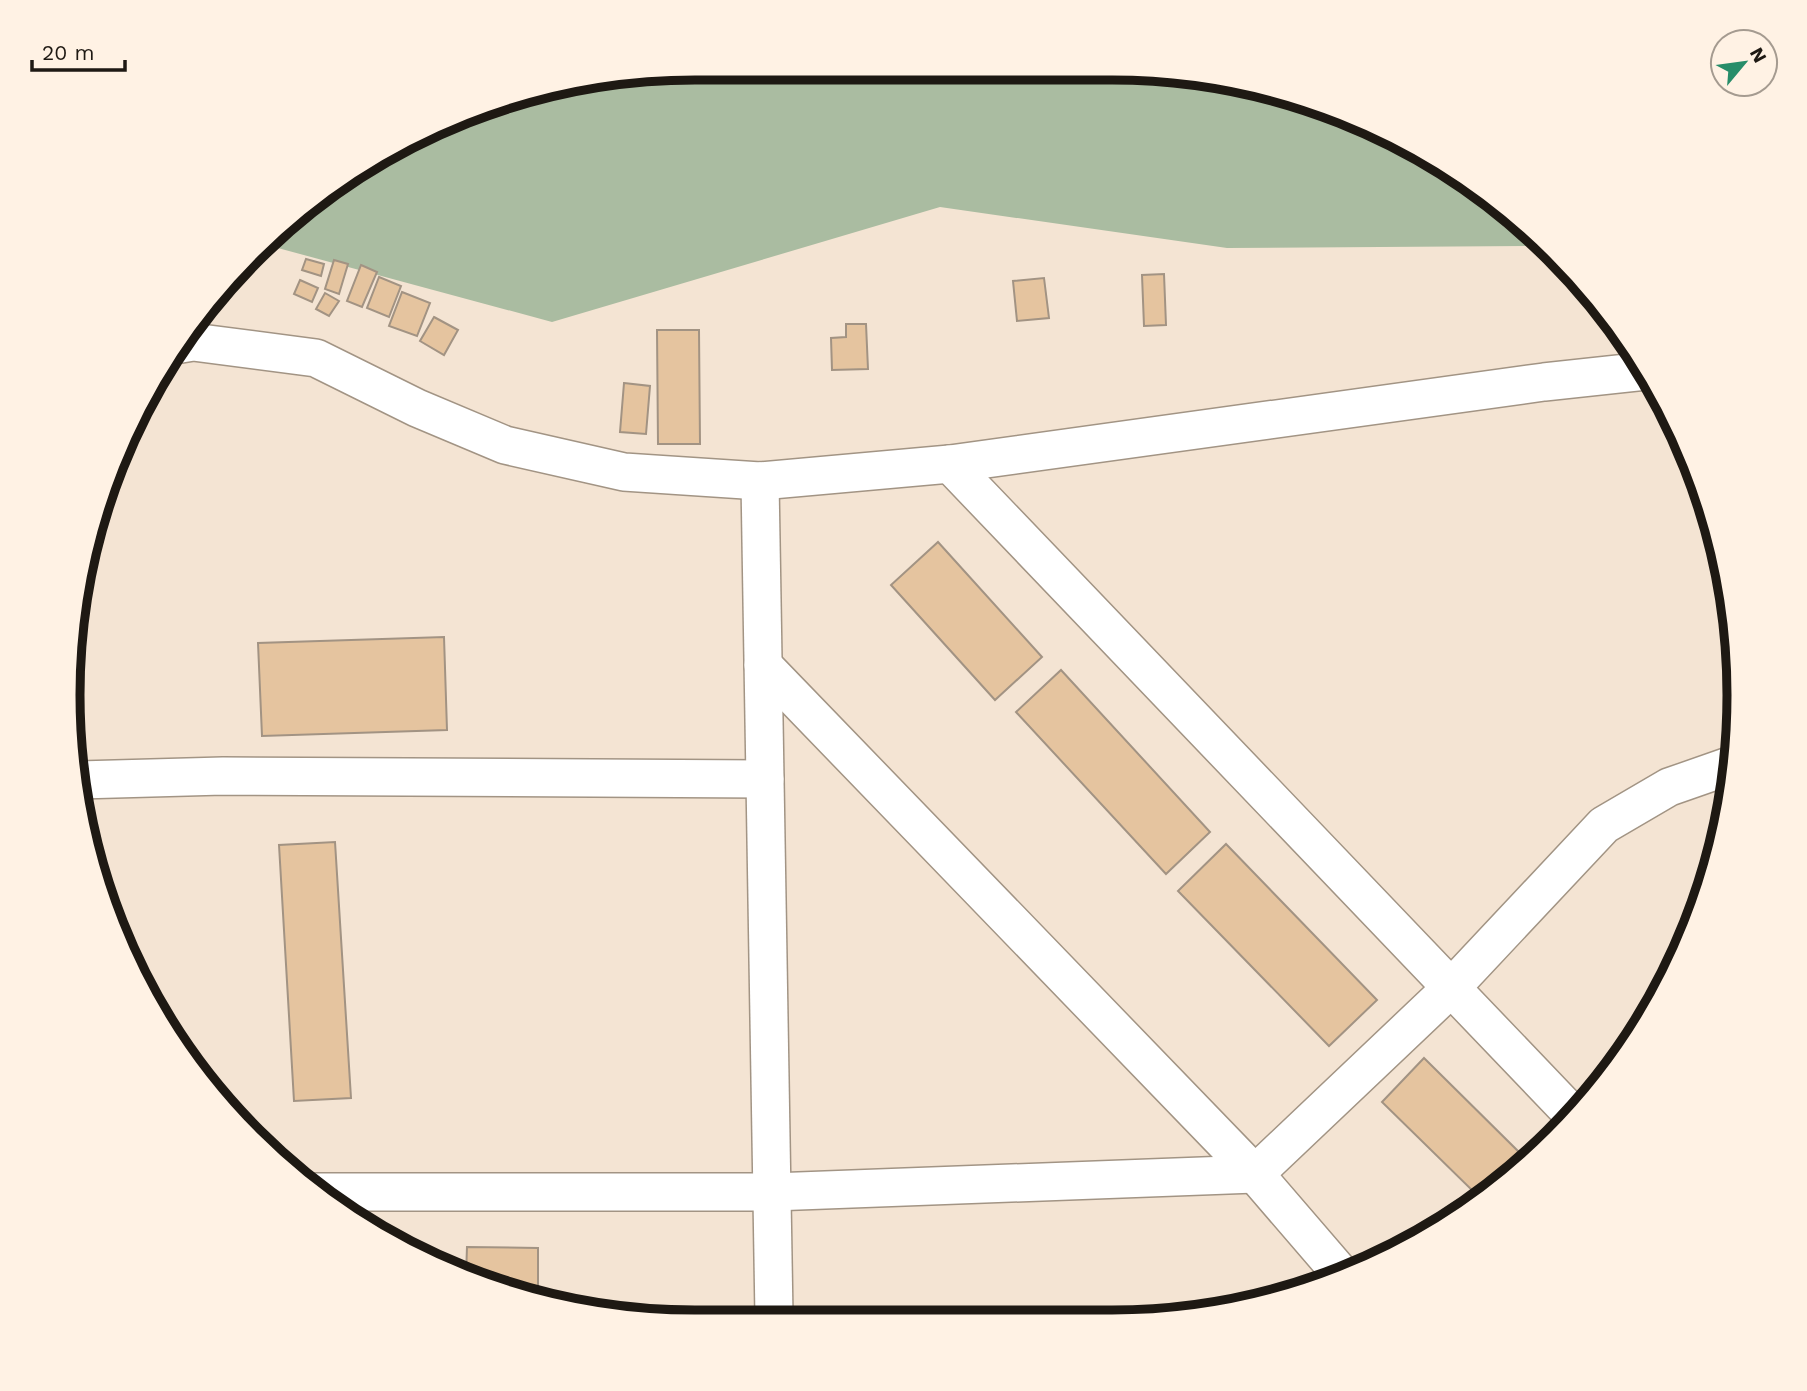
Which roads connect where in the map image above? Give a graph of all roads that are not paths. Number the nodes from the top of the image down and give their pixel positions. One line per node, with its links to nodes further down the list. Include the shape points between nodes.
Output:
1 (193, 342): 4 (street, via 316,358 505,445 624,472)
2 (1634, 371): 3 (street)
3 (950, 464): 4 (street); 9 (street)
4 (760, 481): 5 (street)
5 (763, 665): 7 (street); 11 (street)
6 (1722, 769): 9 (street, via 1669,787 1604,825)
7 (765, 779): 8 (street, via 223,776); 13 (street)
8 (87, 780)
9 (1451, 988): 10 (street); 11 (street)
10 (1567, 1108)
11 (1255, 1174): 13 (street); 14 (street)
12 (333, 1192): 13 (street)
13 (772, 1192): 15 (street)
14 (1336, 1268)
15 (774, 1310)

